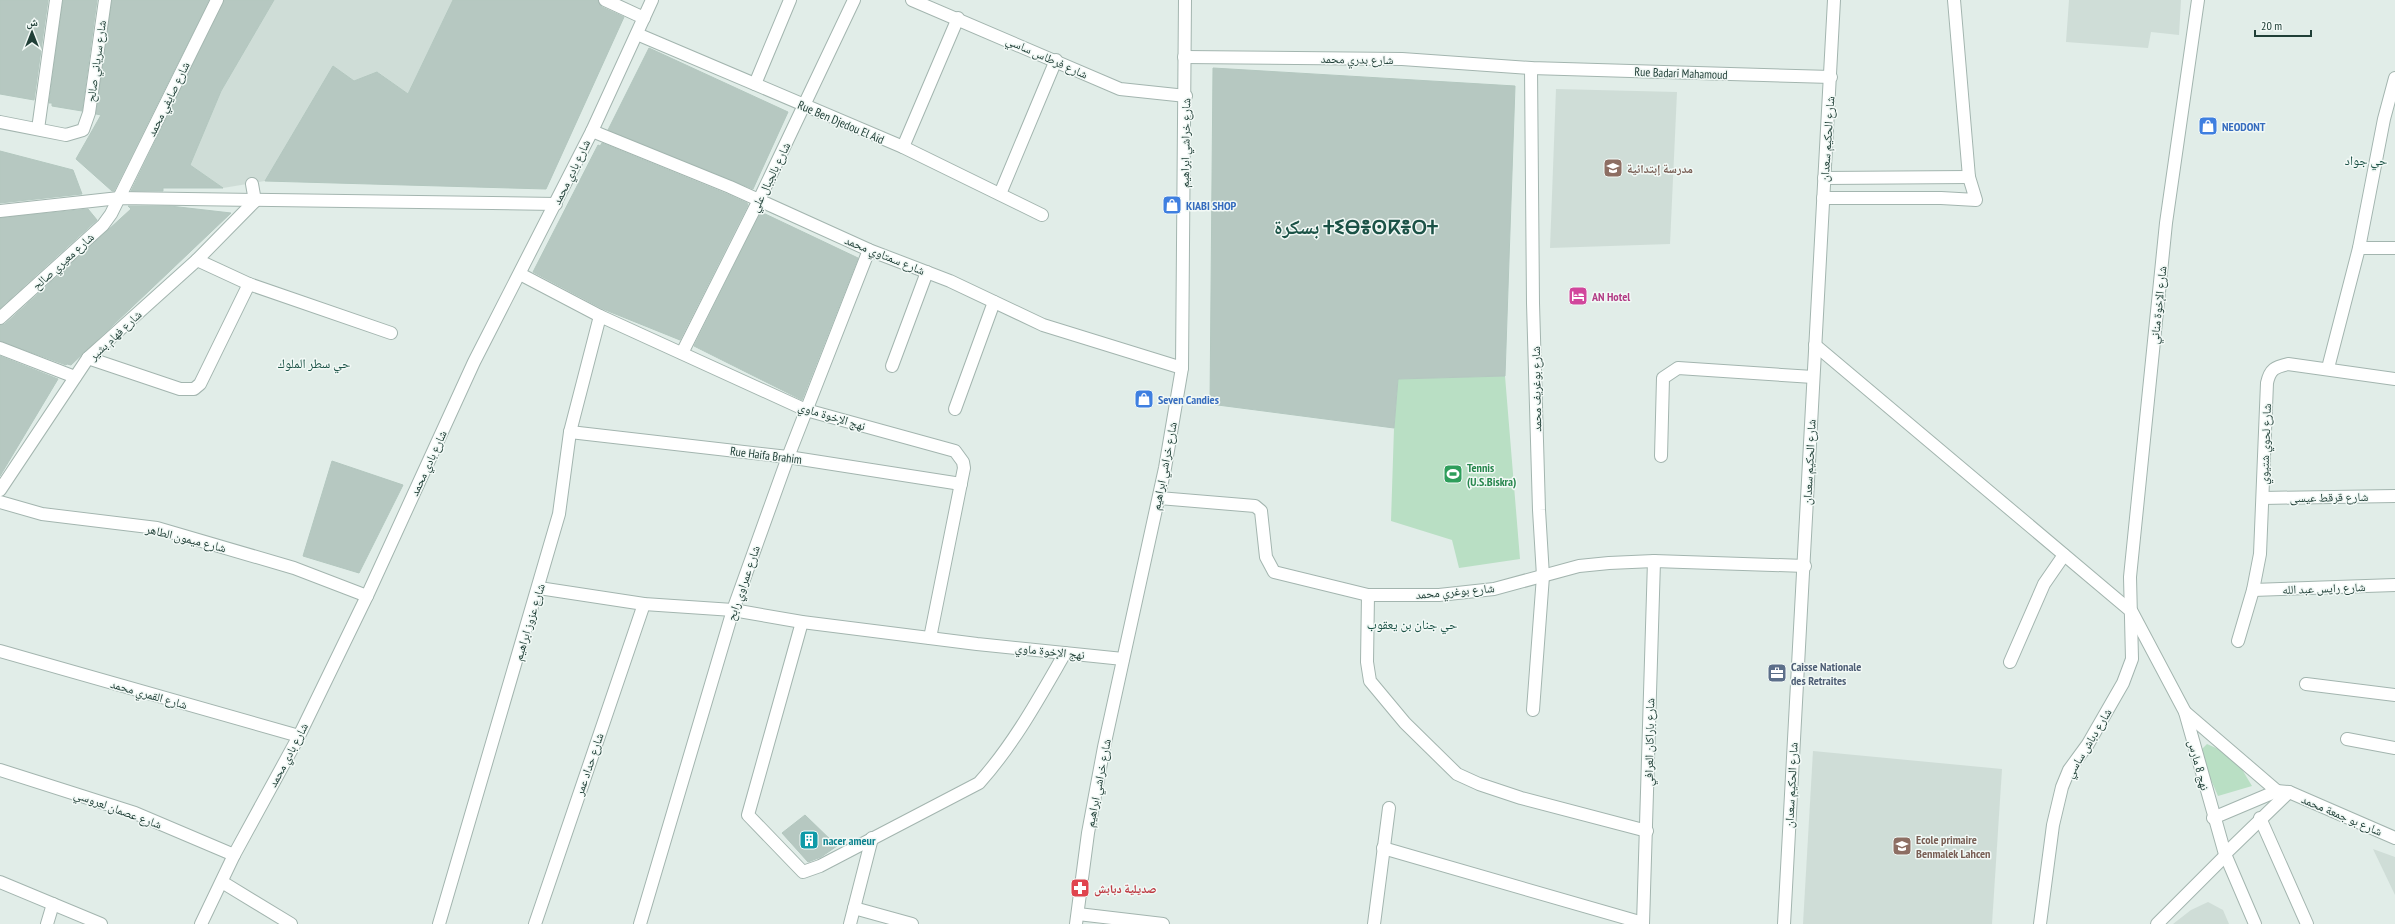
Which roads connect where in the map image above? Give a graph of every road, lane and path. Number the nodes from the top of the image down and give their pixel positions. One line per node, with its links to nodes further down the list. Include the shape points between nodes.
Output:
1 (56, 0): 26 (street)
2 (105, 0): 26 (street, شارع سرياني صالح, via 87,121 83,130 74,134 57,134)
3 (217, 0): 33 (street, شارع صايفي محمد)
4 (606, 0): 13 (street)
5 (652, 0): 13 (street, شارع بادي محمد)
6 (790, 0): 21 (street)
7 (854, 0): 23 (street, شارع بالجبال علي)
8 (912, 0): 14 (street, شارع فرطاس ساسي)
9 (1185, 0): 16 (street, شارع خراشي ابراهيم)
10 (1834, 0): 19 (street, شارع الحكيم سعدان)
11 (1954, 0): 29 (street)
12 (2198, 0): 83 (street, شارع الإخوة مناني, via 2166,223 2130,577)
13 (644, 18): 15 (street, شارع بادي محمد)
14 (958, 18): 17 (street, شارع فرطاس ساسي); 28 (street)
15 (637, 34): 21 (street, Rue Ben Djedou El Aid); 27 (street, شارع بادي محمد)
16 (1184, 57): 18 (street, شارع بدري محمد, via 1402,59); 22 (street, شارع خراشي ابراهيم)
17 (1056, 60): 22 (street, شارع فرطاس ساسي, via 1120,90); 32 (street)
18 (1530, 68): 19 (street, Rue Badari Mahamoud); 75 (street, شارع بوغريف محمد, via 1535,375)
19 (1831, 77): 30 (street, شارع الحكيم سعدان)
20 (2395, 78): 24 (street)
21 (755, 84): 23 (street, Rue Ben Djedou El Aid)
22 (1186, 96): 56 (street, شارع خراشي ابراهيم)
23 (804, 107): 28 (street, Rue Ben Djedou El Aid); 35 (street, شارع بالجبال علي)
24 (2389, 119): 40 (street)
25 (0, 122): 26 (street)
26 (38, 129)
27 (592, 131): 35 (street, شارع سمتاوي محمد); 37 (street, شارع بادي محمد)
28 (903, 148): 32 (street, Rue Ben Djedou El Aid)
29 (1969, 177): 30 (street); 34 (street, via 1976,200)
30 (1824, 178): 34 (street, شارع الحكيم سعدان)
31 (252, 184): 36 (street)
32 (1000, 194): 39 (street, Rue Ben Djedou El Aid)
33 (119, 198): 36 (street); 38 (street); 49 (street, شارع معيري صالح, via 103,225)
34 (1823, 198): 51 (street, شارع الحكيم سعدان)
35 (759, 200): 42 (street, شارع سمتاوي محمد); 53 (street, شارع بالجبال علي)
36 (255, 201): 37 (street); 43 (street, شارع فهام بشير)
37 (556, 204): 45 (street, شارع بادي محمد)
38 (0, 210)
39 (1042, 215)
40 (2359, 248): 41 (street); 57 (street)
41 (2395, 248)
42 (869, 250): 44 (street, شارع سمتاوي محمد); 62 (street, شارع عمراوي رابح)
43 (197, 260): 46 (street); 54 (street, شارع فهام بشير)
44 (926, 272): 47 (street, شارع سمتاوي محمد); 55 (street)
45 (520, 274): 48 (street, نهج الإخوة ماوي); 80 (street, شارع بادي محمد, via 474,362)
46 (250, 284): 50 (street); 54 (street, via 200,384 194,389 180,389)
47 (994, 302): 56 (street, شارع سمتاوي محمد, via 1044,325); 61 (street)
48 (600, 316): 53 (street, نهج الإخوة ماوي); 63 (street, شارع عزوز ابراهيم)
49 (0, 318)
50 (391, 333)
51 (1815, 345): 59 (street, شارع الحكيم سعدان); 72 (street)
52 (0, 348): 58 (street)
53 (682, 353): 62 (street, نهج الإخوة ماوي)
54 (88, 358): 58 (street, شارع فهام بشير)
55 (892, 366)
56 (1182, 368): 69 (street, شارع خراشي ابراهيم)
57 (2328, 368): 60 (street, شارع لحوي شتيوي); 70 (street, شارع لحوي شتيوي, via 2288,364 2274,368 2270,373 2267,383)
58 (75, 377): 67 (street, شارع فهام بشير)
59 (1813, 377): 64 (street, via 1678,368 1669,372 1663,378); 74 (street, شارع الحكيم سعدان)
60 (2395, 379)
61 (955, 409)
62 (806, 410): 65 (street, شارع عمراوي رابح); 66 (street, نهج الإخوة ماوي, via 955,452 963,462)
63 (570, 432): 65 (street, Rue Haifa Brahim); 77 (street, شارع عزوز ابراهيم, via 560,514)
64 (1661, 456)
65 (788, 457): 66 (street, Rue Haifa Brahim); 82 (street, شارع عمراوي رابح)
66 (961, 484): 85 (street, نهج الإخوة ماوي)
67 (0, 490)
68 (2395, 496): 70 (street, شارع قرقط عيسى)
69 (1159, 498): 79 (street, شارع بوغري محمد, via 1255,506 1261,511 1266,557 1274,572); 89 (street, شارع خراشي ابراهيم)
70 (2263, 498): 78 (street, شارع لحوي شتيوي, via 2260,554)
71 (0, 502): 80 (street, شارع ميمون الطاهر, via 42,514 157,528 294,568)
72 (2064, 555): 83 (street); 90 (street, via 2044,584)
73 (1654, 561): 74 (street, شارع بوغري محمد); 75 (street, شارع بوغري محمد, via 1579,566); 104 (street, شارع باراكان العرافي)
74 (1805, 566): 127 (street, شارع الحكيم سعدان)
75 (1543, 576): 79 (street, شارع بوغري محمد, via 1494,589 1447,594); 93 (street, شارع بوغريف محمد)
76 (2395, 585): 78 (street, شارع رايس عبد الله)
77 (539, 588): 81 (street, نهج الإخوة ماوي); 120 (street, شارع عزوز ابراهيم)
78 (2253, 590): 86 (street, شارع لحوي شتيوي)
79 (1368, 595): 104 (street, via 1367,662 1370,681 1405,723 1457,774 1521,798)
80 (367, 596): 95 (street, شارع بادي محمد)
81 (644, 604): 82 (street, نهج الإخوة ماوي); 121 (street, شارع حداد عمر)
82 (733, 610): 84 (street, نهج الإخوة ماوي); 122 (street, شارع عمراوي رابح)
83 (2132, 612): 94 (street, نهج 8 مارس); 128 (street, شارع دباش ساسي, via 2132,660 2129,670 2088,744 2069,770 2058,802)
84 (802, 622): 85 (street, نهج الإخوة ماوي); 105 (street, via 748,815 803,872 820,866)
85 (930, 638): 88 (street, نهج الإخوة ماوي)
86 (2238, 641)
87 (0, 651): 95 (street, شارع القمري محمد)
88 (1065, 653): 89 (street, نهج الإخوة ماوي); 105 (street, via 1018,733 980,783)
89 (1123, 659): 114 (street, شارع خراشي ابراهيم, via 1088,833)
90 (2010, 662)
91 (2306, 684): 92 (street)
92 (2395, 695)
93 (1533, 710)
94 (2185, 712): 99 (street); 102 (street, نهج 8 مارس)
95 (299, 736): 108 (street, شارع بادي محمد)
96 (2347, 739): 97 (street)
97 (2395, 748)
98 (0, 770): 108 (street, شارع عصمان لعروسي, via 135,813)
99 (2277, 791): 100 (street, شارع بو جمعة محمد); 102 (street)
100 (2289, 792): 103 (street); 106 (street, شارع بو جمعة محمد)
101 (1389, 808): 107 (street)
102 (2213, 818): 109 (street, نهج 8 مارس)
103 (2260, 818): 109 (street); 131 (street)
104 (1647, 831): 115 (street, شارع باراكان العرافي)
105 (872, 838): 113 (street)
106 (2395, 838)
107 (1383, 848): 115 (street); 126 (street)
108 (234, 855): 111 (street, شارع بادي محمد)
109 (2225, 855): 129 (street); 130 (street, نهج 8 مارس)
110 (0, 882): 112 (street)
111 (222, 882): 118 (street, شارع بادي محمد); 119 (street)
112 (53, 904): 116 (street); 117 (street)
113 (854, 908): 123 (street); 124 (street)
114 (1077, 919): 125 (street)
115 (1643, 923)
116 (47, 924)
117 (101, 924)
118 (201, 924)
119 (291, 924)
120 (440, 924)
121 (535, 924)
122 (640, 924)
123 (850, 924)
124 (912, 924)
125 (1163, 924)
126 (1374, 924)
127 (1784, 924)
128 (2040, 924)
129 (2157, 924)
130 (2255, 924)
131 (2307, 924)

